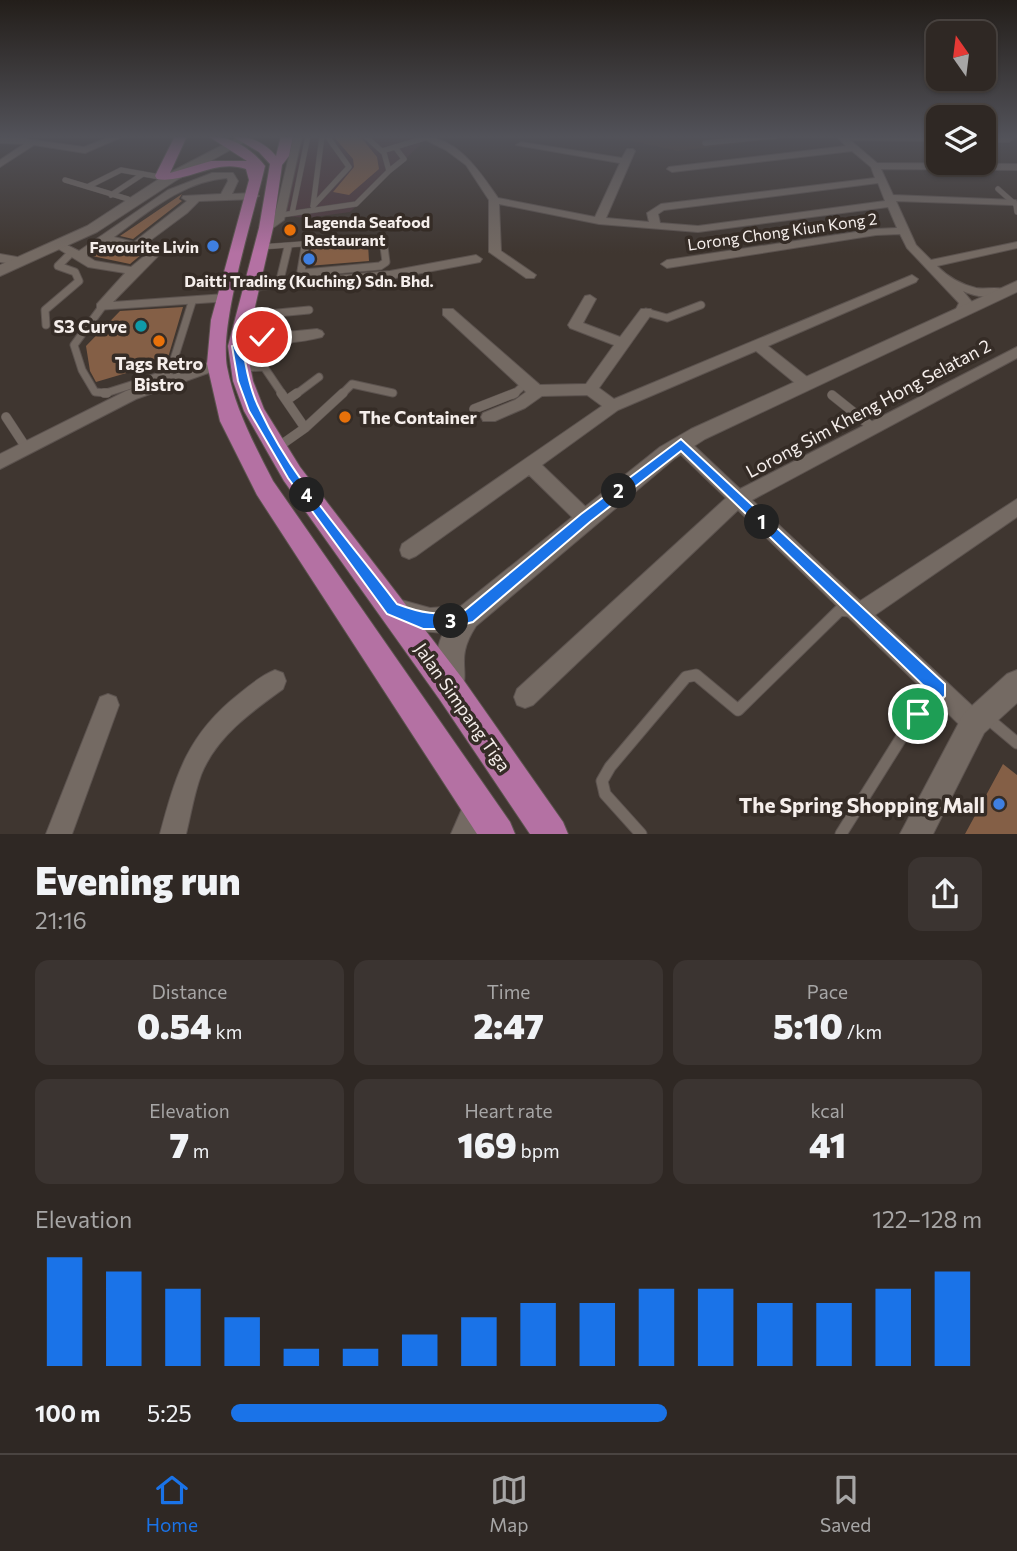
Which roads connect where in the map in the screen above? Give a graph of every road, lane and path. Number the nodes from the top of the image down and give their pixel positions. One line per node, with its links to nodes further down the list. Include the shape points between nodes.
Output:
1 (109, 175): 20 (lane)
2 (142, 175): 23 (lane)
3 (149, 175): 17 (lane)
4 (168, 175): 17 (main road)
5 (172, 175): 17 (main road)
6 (256, 175): 31 (main road)
7 (262, 175): 31 (main road, Jalan Simpang Tiga)
8 (275, 175): 31 (main road, Jalan Simpang Tiga)
9 (285, 175): 31 (street)
10 (290, 175): 31 (lane)
11 (318, 175): 29 (lane)
12 (342, 175): 29 (lane)
13 (385, 175): 32 (lane, via 356,204)
14 (477, 175): 27 (street)
15 (619, 175): 33 (street)
16 (878, 175): 19 (street)
17 (164, 177): 25 (main road); 41 (main road)
18 (65, 180): 20 (lane)
19 (880, 180): 28 (street); 34 (street, via 661,207 652,213)
20 (89, 186): 23 (lane, via 87,189)
21 (998, 189): 30 (lane)
22 (169, 194): 24 (street, via 198,178 230,175 233,181); 26 (street); 36 (street)
23 (111, 195): 25 (lane)
24 (225, 197): 26 (street); 31 (street)
25 (128, 199): 43 (main road, via 97,219)
26 (195, 199): 39 (street)
27 (494, 200): 33 (street); 48 (street, via 495,252)
28 (891, 201): 30 (street); 34 (street, via 698,229); 35 (street)
29 (313, 206): 32 (lane)
30 (1015, 207)
31 (273, 212): 32 (lane); 40 (lane); 52 (main road, Jalan Simpang Tiga); 54 (main road, Jalan Simpang Tiga)
32 (304, 212)
33 (599, 221): 34 (street)
34 (656, 226)
35 (902, 232): 44 (street, Lorong Chong Kiun Kong 2, via 876,232); 45 (street)
36 (107, 239): 39 (street); 41 (street)
37 (304, 244): 37 (lane, via 383,238 386,262 304,273); 40 (lane)
38 (1017, 244): 45 (street)
39 (133, 246): 47 (street, via 157,251)
40 (288, 246): 51 (lane)
41 (70, 252): 46 (main road); 47 (street, via 92,264); 64 (lane, via 58,266 75,272 79,281 46,310)
42 (476, 259): 51 (street, via 403,274)
43 (4, 261)
44 (667, 264)
45 (928, 264): 49 (street)
46 (0, 271)
47 (134, 271): 58 (street)
48 (530, 275)
49 (941, 276): 53 (street, via 975,292); 60 (street, via 962,295 966,302)
50 (912, 279): 67 (street)
51 (279, 284): 52 (street)
52 (250, 287): 63 (main road, Jalan Simpang Tiga)
53 (1010, 289): 60 (street)
54 (225, 298): 56 (street); 70 (main road, Jalan Simpang Tiga)
55 (590, 299): 66 (street, via 575,325)
56 (192, 302): 58 (street); 71 (lane)
57 (701, 305): 62 (lane, via 667,318)
58 (102, 307): 71 (lane, via 74,345 95,392)
59 (309, 310): 63 (lane)
60 (962, 311): 73 (street)
61 (449, 312): 74 (street)
62 (646, 312): 66 (street)
63 (242, 316): 69 (main road, Jalan Simpang Tiga)
64 (47, 325)
65 (317, 334): 69 (street, via 300,339 262,337)
66 (625, 344): 75 (street)
67 (758, 345): 73 (street); 79 (street)
68 (1017, 352): 83 (street, Lorong Sim Kheng Hong Selatan 2)
69 (239, 357): 78 (lane, via 264,367); 86 (main road, Jalan Simpang Tiga, via 254,411)
70 (217, 364): 71 (street); 105 (main road, Jalan Simpang Tiga, via 231,421 265,488)
71 (169, 377): 87 (street)
72 (319, 377): 78 (lane)
73 (806, 384): 85 (street)
74 (532, 388): 75 (street); 80 (lane); 82 (street, via 520,404)
75 (590, 390): 79 (street)
76 (393, 393): 84 (lane, via 352,384)
77 (832, 395): 83 (lane)
78 (287, 400): 84 (lane)
79 (613, 407): 89 (street)
80 (474, 409)
81 (6, 416): 87 (lane)
82 (489, 417)
83 (872, 426): 90 (street, Lorong Sim Kheng Hong Selatan 2)
84 (305, 428): 86 (lane)
85 (681, 444): 90 (street); 92 (street)
86 (276, 448): 94 (main road, Jalan Simpang Tiga)
87 (27, 449): 88 (street)
88 (0, 462)
89 (530, 465): 92 (street); 93 (street)
90 (738, 499): 95 (street); 101 (street, Lorong Sim Kheng Hong Selatan 2)
91 (1017, 507): 95 (street)
92 (585, 518): 96 (street)
93 (409, 550)
94 (392, 609): 96 (street, via 423,621); 99 (main road, Jalan Simpang Tiga)
95 (859, 614): 100 (street); 110 (lane, via 840,610 738,710 696,675 686,677 603,781 606,794)
96 (467, 617): 99 (street, via 450,642 447,664)
97 (275, 681): 107 (street, via 211,735 192,766)
98 (1017, 684): 103 (street)
99 (452, 689): 109 (main road, Jalan Simpang Tiga)
100 (940, 690): 103 (street); 111 (lane, via 913,719)
101 (525, 697)
102 (108, 705): 106 (street)
103 (979, 719): 104 (lane); 112 (street)
104 (1017, 743)
105 (471, 819): 108 (main road, Jalan Simpang Tiga)
106 (59, 834)
107 (173, 834)
108 (498, 834)
109 (551, 834)
110 (641, 834)
111 (841, 834)
112 (916, 834)

